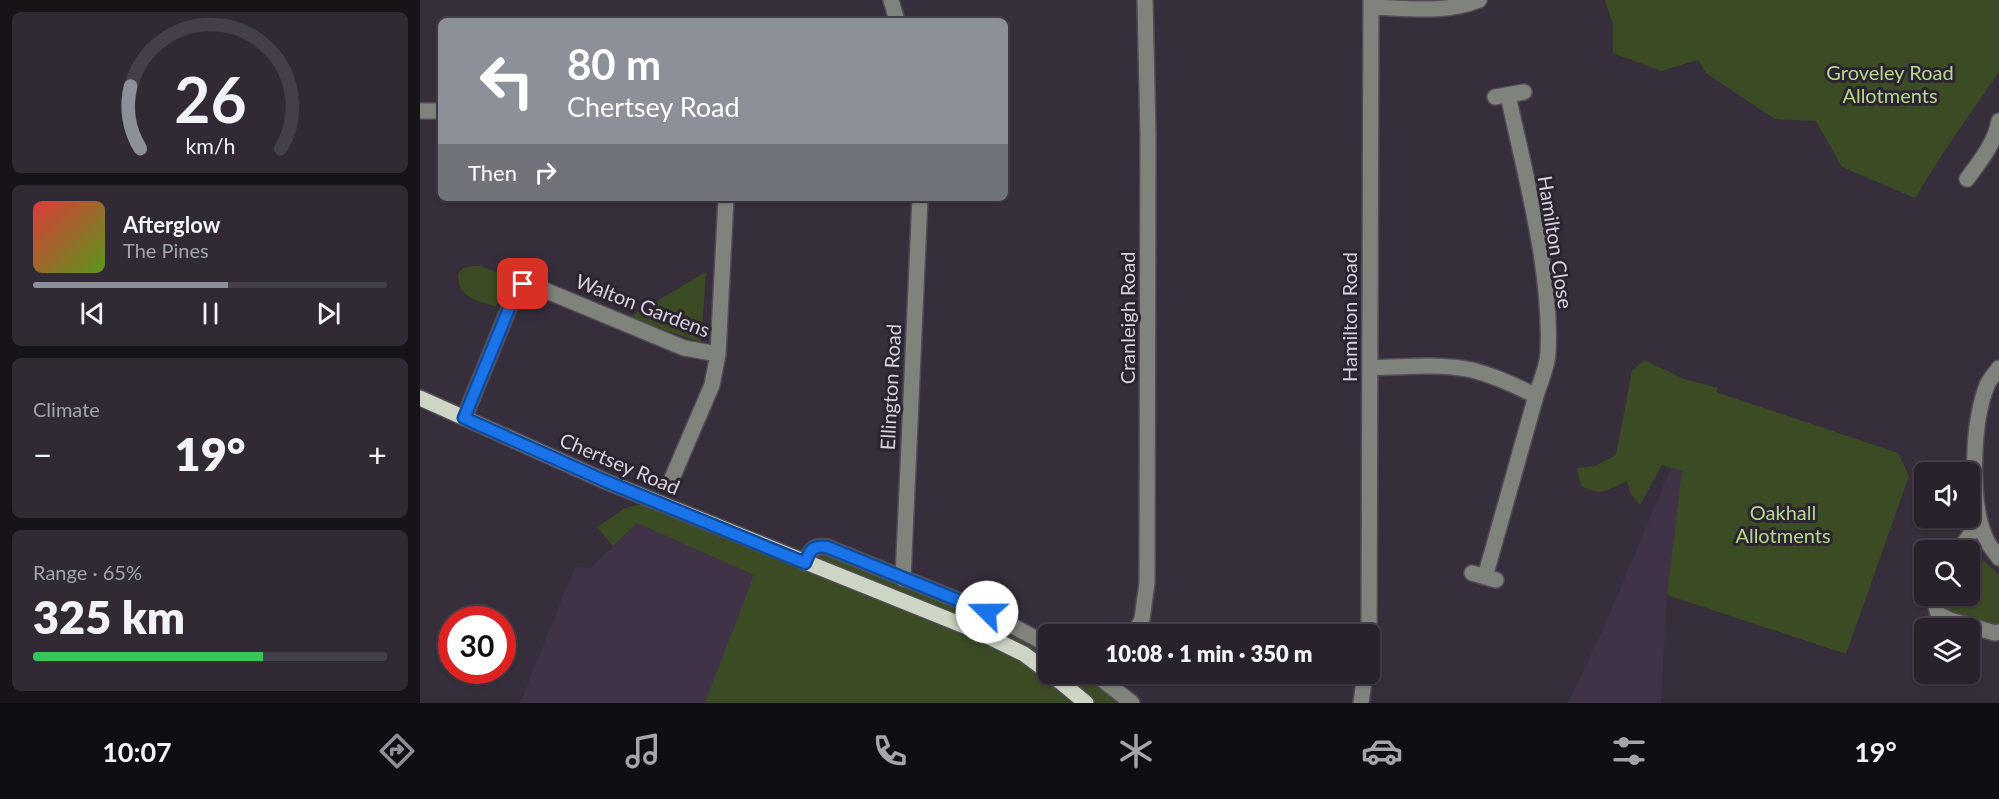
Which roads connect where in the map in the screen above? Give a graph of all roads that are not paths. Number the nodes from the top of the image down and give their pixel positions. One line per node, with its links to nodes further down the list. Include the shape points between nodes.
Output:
1 (891, 0): 5 (street)
2 (1146, 0): 27 (street, Cranleigh Road, via 1147,583)
3 (1479, 0): 4 (street, via 1448,9)
4 (1371, 4): 14 (street, Hamilton Road)
5 (896, 18)
6 (1509, 95): 16 (street, Hamilton Close, via 1546,294 1548,354)
7 (420, 111): 8 (street)
8 (438, 111)
9 (1999, 121): 10 (street, via 1989,148)
10 (1967, 179)
11 (726, 201): 13 (street)
12 (920, 201): 25 (street, Ellington Road)
13 (718, 354): 18 (street, Walton Gardens, via 684,348 523,284 517,289); 20 (street, via 712,385)
14 (1370, 368): 16 (street, via 1471,370); 28 (street, Hamilton Road)
15 (1998, 371): 19 (street, via 1989,382 1980,408)
16 (1536, 396): 24 (street, Hamilton Close)
17 (420, 398): 18 (main road, Chertsey Road)
18 (464, 418): 23 (main road, Chertsey Road)
19 (1976, 462)
20 (670, 483)
21 (1980, 518): 22 (street, via 1986,540)
22 (1999, 558)
23 (805, 563): 25 (street, via 811,549 827,547); 31 (main road, Chertsey Road, via 977,632)
24 (1484, 577)
25 (903, 579): 30 (street, via 987,612)
26 (1936, 606): 29 (street, via 1938,614 1961,624)
27 (1140, 624)
28 (1369, 624)
29 (1999, 632)
30 (1038, 640)
31 (1038, 664)
32 (1063, 684): 35 (main road, Chertsey Road)
33 (1112, 684): 36 (street)
34 (1364, 684): 37 (street)
35 (1086, 703)
36 (1132, 703)
37 (1361, 703)

